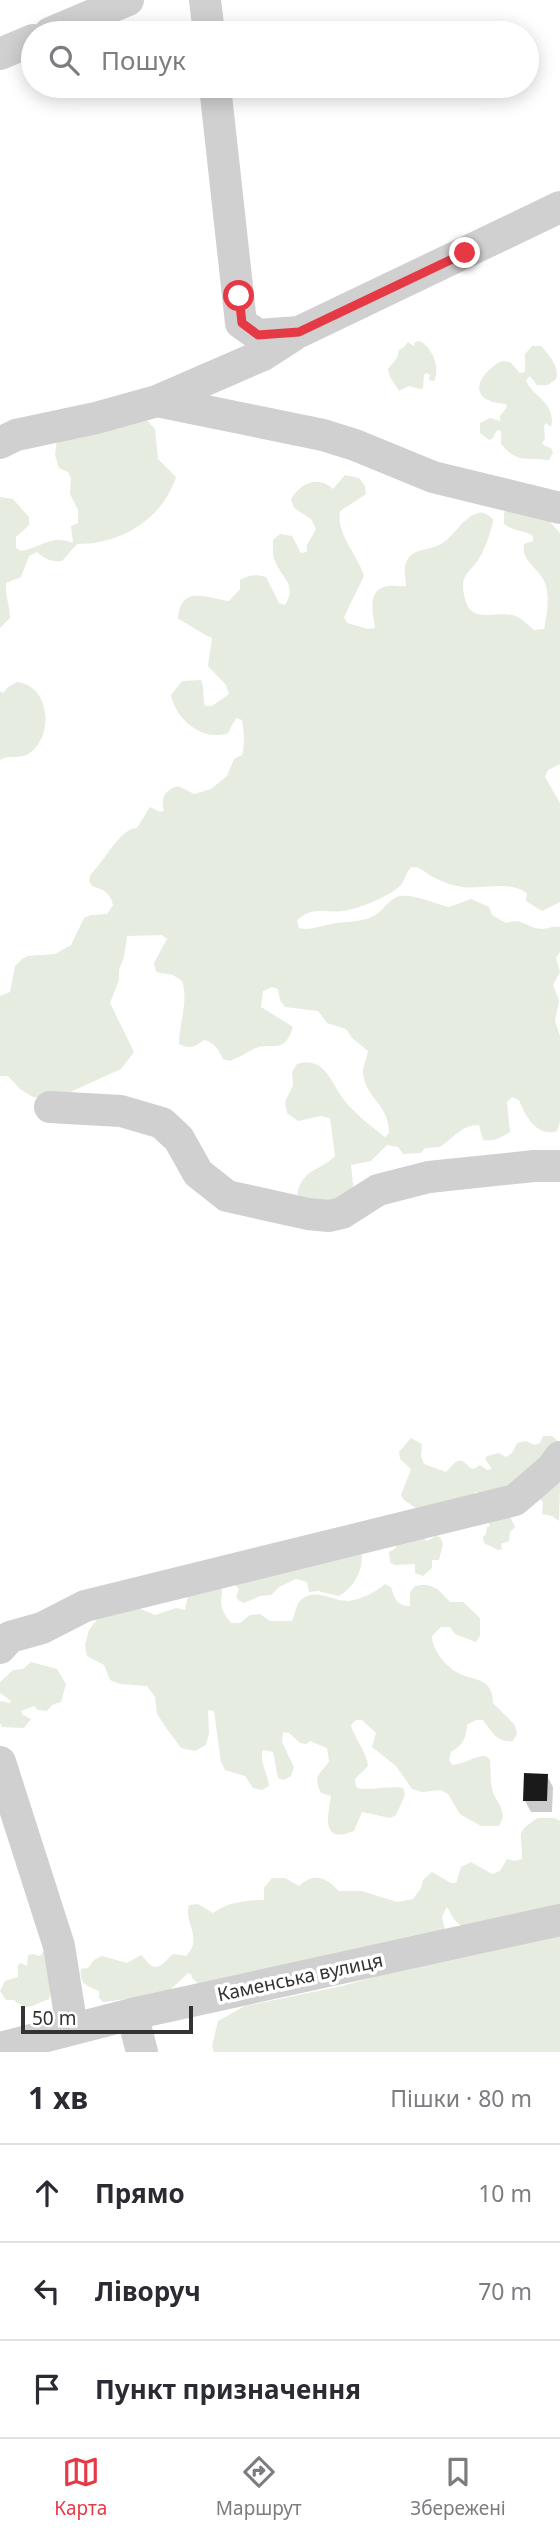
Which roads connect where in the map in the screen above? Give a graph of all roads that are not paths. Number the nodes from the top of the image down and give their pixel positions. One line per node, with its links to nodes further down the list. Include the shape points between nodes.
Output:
1 (128, 0): 3 (street)
2 (205, 0): 4 (street)
3 (78, 21)
4 (208, 21)
5 (21, 45): 6 (street)
6 (0, 54)
7 (216, 98): 9 (street, via 242,323 258,335)
8 (560, 207): 9 (street)
9 (299, 332): 10 (street, via 263,355)
10 (157, 401): 11 (street); 12 (street, via 323,436 433,477)
11 (0, 443)
12 (560, 508)
13 (50, 1107): 14 (street, via 121,1111 162,1123 179,1139 198,1173 227,1196 308,1214 342,1213 378,1190 429,1177)
14 (560, 1166)
15 (560, 1457): 16 (street, via 515,1500 85,1606 41,1628 10,1637)
16 (0, 1648)
17 (0, 1762): 20 (street, via 59,1946)
18 (560, 1920): 19 (street, Каменська вулиця)
19 (132, 2014): 20 (street, Каменська вулиця); 22 (street)
20 (72, 2028): 21 (street, Каменська вулиця)
21 (0, 2048)
22 (142, 2052)

